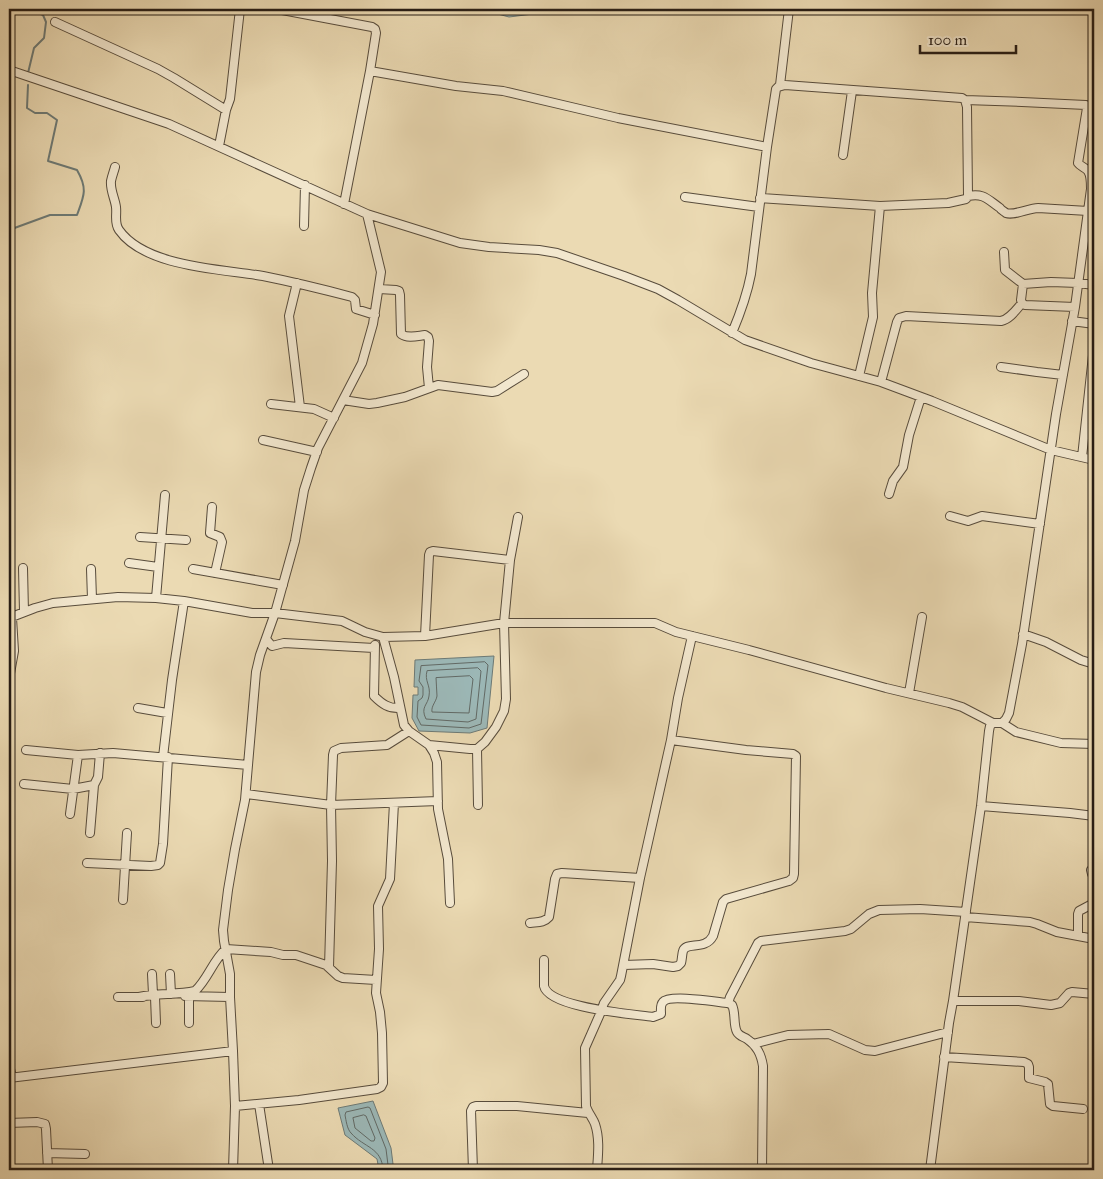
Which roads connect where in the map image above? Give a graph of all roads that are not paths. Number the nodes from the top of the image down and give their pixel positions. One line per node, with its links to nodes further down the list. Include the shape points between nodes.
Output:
1 (240, 9): 10 (street)
2 (277, 9): 6 (street, via 372,27 376,33)
3 (789, 9): 7 (street)
4 (55, 22): 10 (street, via 158,69)
5 (9, 70): 11 (street, via 169,124)
6 (370, 71): 12 (street, via 504,91 618,118); 19 (street)
7 (778, 87): 8 (street, via 785,84); 12 (street)
8 (852, 90): 9 (street); 13 (street)
9 (965, 100): 16 (street); 21 (street, via 1086,105 1078,163 1089,173)
10 (226, 110): 11 (street)
11 (219, 146): 15 (street)
12 (767, 146): 18 (street)
13 (843, 155)
14 (115, 167): 25 (street, via 111,183 117,227 138,248 174,261)
15 (304, 185): 19 (street); 23 (street)
16 (968, 196): 20 (street, via 962,201 948,203); 21 (street, via 982,196 1011,214 1032,208)
17 (685, 197): 18 (street)
18 (760, 203): 20 (street); 35 (street, via 748,288)
19 (344, 204): 22 (street)
20 (880, 206): 40 (street, via 872,293 873,317)
21 (1088, 211): 26 (street)
22 (367, 214): 29 (street, via 381,272); 35 (street, via 460,242 557,253 658,289)
23 (304, 226)
24 (1004, 252): 27 (street, via 1005,270)
25 (297, 283): 32 (street, via 352,297 356,309); 47 (street, via 289,316)
26 (1078, 283): 27 (street); 28 (street); 31 (street)
27 (1023, 284): 30 (street)
28 (1094, 285)
29 (379, 289): 32 (street); 42 (street, via 399,291 403,336 428,337)
30 (1022, 303): 31 (street); 41 (street, via 1001,321 899,318)
31 (1075, 307): 33 (street)
32 (375, 315): 44 (street, via 362,362)
33 (1072, 321): 34 (street); 39 (street)
34 (1094, 324)
35 (732, 333): 40 (street, via 811,363)
36 (1094, 346): 46 (street)
37 (1001, 366): 39 (street)
38 (524, 374): 42 (street, via 492,392 438,385)
39 (1063, 375): 50 (street)
40 (859, 376): 41 (street)
41 (882, 382): 43 (street)
42 (429, 388): 44 (street, via 377,403)
43 (922, 397): 50 (street); 54 (street, via 902,467 892,481)
44 (343, 400): 48 (street)
45 (271, 404): 47 (street)
46 (1091, 404): 52 (street)
47 (300, 407): 48 (street)
48 (334, 418): 51 (street)
49 (263, 440): 51 (street)
50 (1051, 450): 52 (street); 59 (street)
51 (317, 452): 70 (street, via 304,490)
52 (1082, 457): 53 (street)
53 (1094, 460)
54 (890, 494)
55 (165, 495): 61 (street)
56 (212, 507): 69 (street, via 210,533 220,537 222,542)
57 (950, 516): 59 (street, via 968,521 982,516)
58 (518, 517): 63 (street)
59 (1040, 524): 79 (street)
60 (140, 537): 61 (street)
61 (161, 539): 62 (street); 65 (street)
62 (186, 540)
63 (510, 560): 78 (street); 81 (street, via 430,552)
64 (129, 563): 65 (street)
65 (158, 567): 71 (street)
66 (23, 568): 74 (street)
67 (91, 569): 72 (street)
68 (193, 569): 69 (street)
69 (215, 573): 70 (street)
70 (283, 585): 75 (street)
71 (156, 598): 72 (street); 73 (street)
72 (92, 599): 74 (street, via 53,603)
73 (184, 601): 75 (street, via 252,613); 90 (street)
74 (24, 612): 77 (street)
75 (275, 613): 80 (street, via 342,621); 83 (street)
76 (922, 617): 87 (street)
77 (10, 618): 86 (street, via 14,651)
78 (504, 623): 81 (street); 82 (street, via 655,623); 96 (street, via 506,705 496,727)
79 (1023, 634): 85 (street); 91 (street, via 1008,714)
80 (380, 636): 81 (street); 84 (street); 89 (street, via 394,677)
81 (425, 636)
82 (692, 636): 87 (street); 93 (street)
83 (266, 639): 84 (street, via 272,646 284,643); 101 (street, via 256,672)
84 (374, 648): 89 (street, via 374,696 388,707)
85 (1094, 664)
86 (9, 678)
87 (909, 693): 91 (street, via 962,707)
88 (138, 708): 90 (street)
89 (400, 708): 92 (street)
90 (167, 713): 100 (street)
91 (998, 723): 94 (street, via 1025,735 1061,743); 110 (street, via 990,726)
92 (409, 732): 95 (street); 108 (street, via 388,745 334,751)
93 (671, 740): 119 (street); 129 (street, via 796,756 794,874 789,881 726,899 711,941 686,946 678,966)
94 (1094, 744)
95 (429, 745): 96 (street); 106 (street, via 437,762)
96 (477, 749): 109 (street)
97 (26, 750): 99 (street)
98 (100, 754): 99 (street); 100 (street); 103 (street)
99 (78, 755): 104 (street)
100 (165, 757): 101 (street); 116 (street, via 160,863 155,866)
101 (248, 765): 105 (street)
102 (24, 784): 104 (street)
103 (94, 785): 104 (street); 114 (street)
104 (73, 789): 111 (street)
105 (246, 794): 108 (street); 127 (street, via 228,890 223,930)
106 (438, 801): 107 (street); 121 (street, via 448,859)
107 (394, 803): 108 (street); 133 (street, via 390,879 378,906)
108 (330, 805): 130 (street)
109 (478, 805)
110 (981, 806): 112 (street); 123 (street)
111 (70, 814)
112 (1094, 816)
113 (127, 833): 116 (street)
114 (90, 834)
115 (87, 863): 116 (street)
116 (124, 865): 120 (street)
117 (1094, 867): 118 (street, via 1091,870)
118 (1094, 876)
119 (640, 878): 124 (street, via 557,874 549,917 542,922); 129 (street)
120 (123, 900)
121 (450, 903)
122 (1094, 903): 125 (street, via 1079,911)
123 (965, 914): 125 (street, via 1030,922); 140 (street); 141 (street, via 920,909 879,910 845,932 761,941)
124 (530, 923)
125 (1078, 936): 126 (street)
126 (1094, 939)
127 (226, 949): 130 (street, via 296,955); 134 (street, via 196,991); 139 (street)
128 (544, 960): 142 (street, via 544,986 548,993 569,1003)
129 (624, 965): 142 (street, via 620,980 606,998)
130 (329, 967): 133 (street, via 344,978)
131 (152, 974): 136 (street)
132 (170, 974): 134 (street)
133 (376, 980): 151 (street, via 382,1033 382,1087)
134 (171, 994): 136 (street)
135 (1094, 994): 140 (street, via 1072,992 1060,1003 1051,1005 1019,1001)
136 (154, 995): 137 (street); 138 (street); 143 (street)
137 (118, 996)
138 (189, 996): 139 (street); 144 (street)
139 (230, 997): 147 (street)
140 (953, 1002): 145 (street)
141 (728, 1003): 142 (street, via 682,998 666,1000 661,1005 660,1014 653,1017); 146 (street, via 734,1010 736,1031)
142 (601, 1011): 154 (street, via 585,1048)
143 (156, 1023)
144 (189, 1024)
145 (948, 1032): 146 (street, via 875,1051 865,1050 829,1034 788,1036); 148 (street)
146 (753, 1044): 163 (street, via 762,1066)
147 (233, 1051): 150 (street); 152 (street)
148 (944, 1057): 153 (street, via 1024,1062 1029,1067 1029,1078 1048,1084 1050,1104); 164 (street)
149 (9, 1065): 150 (street)
150 (10, 1077)
151 (259, 1104): 152 (street); 160 (street)
152 (235, 1106): 159 (street)
153 (1083, 1109)
154 (588, 1113): 161 (street, via 517,1106 473,1107); 162 (street, via 598,1137)
155 (9, 1123): 156 (street, via 45,1124)
156 (47, 1153): 157 (street); 158 (street)
157 (84, 1154)
158 (48, 1170)
159 (233, 1170)
160 (269, 1170)
161 (473, 1170)
162 (597, 1170)
163 (762, 1170)
164 (930, 1170)

